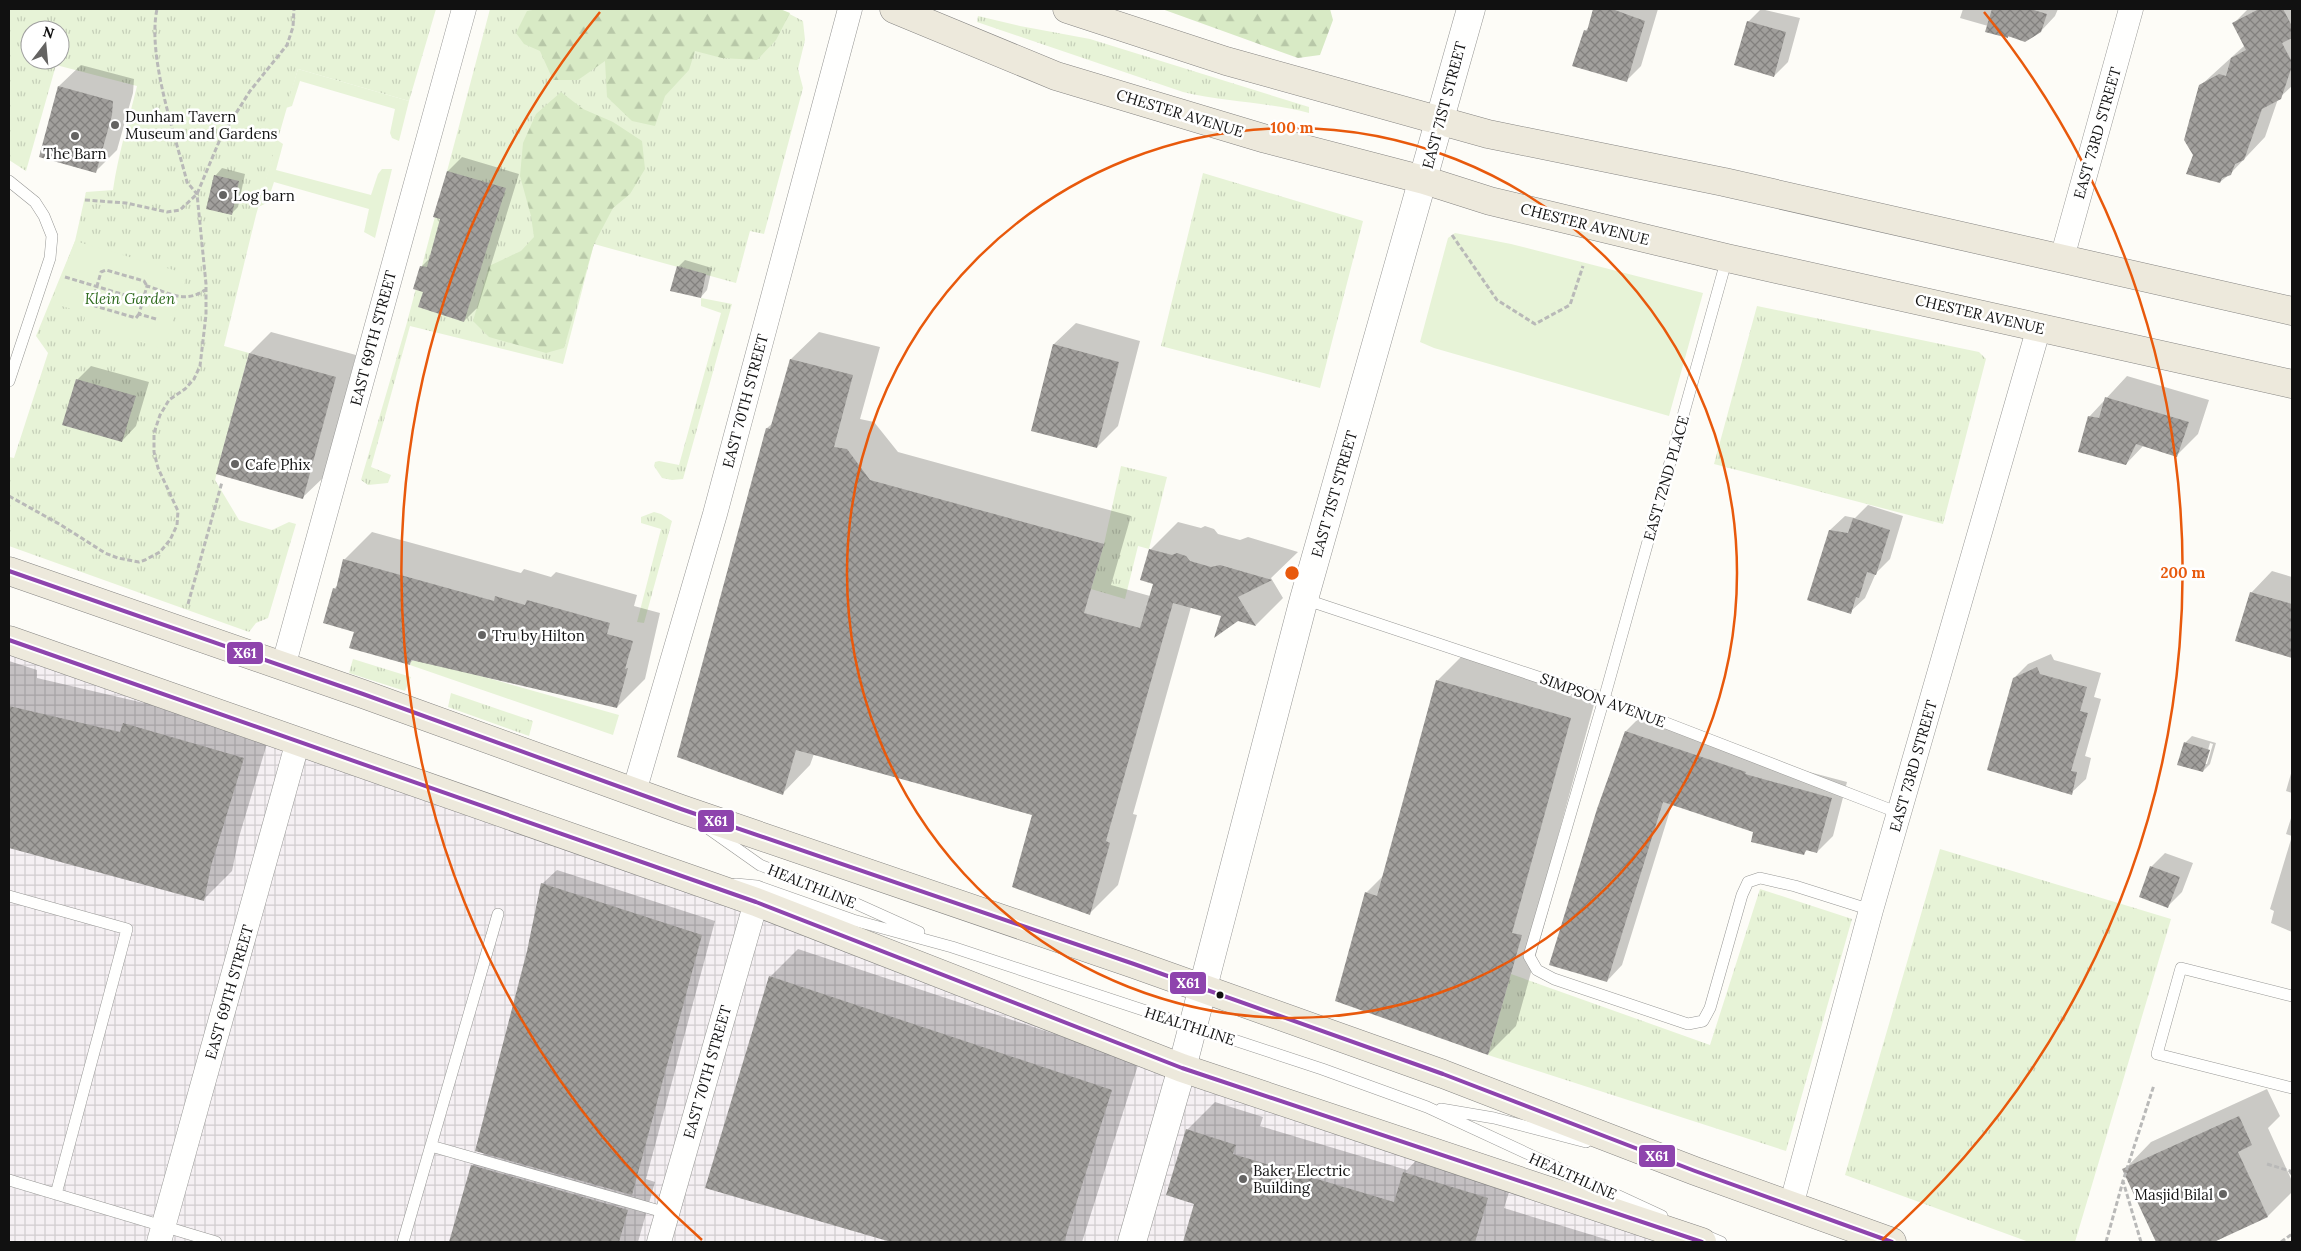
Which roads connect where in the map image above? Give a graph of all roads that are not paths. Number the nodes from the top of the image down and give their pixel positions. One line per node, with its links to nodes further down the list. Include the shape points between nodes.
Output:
1 (464, 9): 19 (street, EAST 69TH STREET)
2 (850, 9): 22 (street, EAST 70TH STREET, via 715,514)
3 (894, 9): 8 (main road, CHESTER AVENUE, via 1056,76 1266,139)
4 (1067, 9): 7 (main road, via 1226,61)
5 (1471, 9): 7 (street, EAST 71ST STREET)
6 (2131, 9): 11 (street, EAST 73RD STREET)
7 (1439, 122): 8 (street, EAST 71ST STREET); 11 (main road)
8 (1424, 180): 10 (main road, CHESTER AVENUE, via 1490,200); 17 (street, EAST 71ST STREET)
9 (9, 181): 14 (lane, via 36,202 52,236 50,258)
10 (1727, 258): 13 (main road, CHESTER AVENUE); 20 (lane, EAST 72ND PLACE)
11 (2062, 258): 12 (main road)
12 (2292, 311)
13 (2039, 327): 15 (main road, CHESTER AVENUE); 24 (street, EAST 73RD STREET)
14 (9, 381)
15 (2292, 384)
16 (9, 570): 19 (main road)
17 (1304, 599): 20 (lane, SIMPSON AVENUE); 31 (street, EAST 71ST STREET)
18 (9, 640): 21 (main road)
19 (283, 667): 22 (main road)
20 (1604, 699): 24 (lane, SIMPSON AVENUE); 28 (lane, EAST 72ND PLACE, via 1529,956 1537,970 1588,992 1688,1024 1703,1021 1710,1008 1748,882 1760,878)
21 (298, 741): 25 (main road); 43 (street, EAST 69TH STREET)
22 (634, 792): 23 (main road)
23 (681, 809): 30 (lane, HEALTHLINE, via 760,865); 31 (main road)
24 (1899, 813): 28 (street, EAST 73RD STREET)
25 (694, 880): 27 (main road); 30 (lane, HEALTHLINE, via 757,886 854,920)
26 (9, 896): 40 (lane, via 127,929)
27 (756, 902): 34 (main road); 42 (street, EAST 70TH STREET)
28 (1871, 910): 41 (street, EAST 73RD STREET)
29 (498, 914): 37 (lane)
30 (952, 946): 33 (lane, HEALTHLINE)
31 (1203, 988): 33 (street, EAST 71ST STREET); 38 (main road, via 1443,1074)
32 (2292, 996): 35 (lane, via 2181,968 2157,1054)
33 (1193, 1026): 34 (street, EAST 71ST STREET); 36 (lane, HEALTHLINE)
34 (1182, 1068): 47 (street, EAST 71ST STREET); 48 (main road)
35 (2292, 1088)
36 (1426, 1107): 38 (lane, HEALTHLINE, via 1494,1118); 49 (lane, HEALTHLINE)
37 (431, 1146): 42 (lane); 45 (lane)
38 (1695, 1171): 41 (main road)
39 (9, 1180): 40 (lane)
40 (56, 1194): 43 (lane)
41 (1791, 1206): 50 (main road)
42 (667, 1213): 46 (street, EAST 70TH STREET)
43 (161, 1235): 44 (lane)
44 (216, 1242)
45 (403, 1242)
46 (659, 1242)
47 (1132, 1242)
48 (1702, 1242)
49 (1721, 1242)
50 (1892, 1242)

